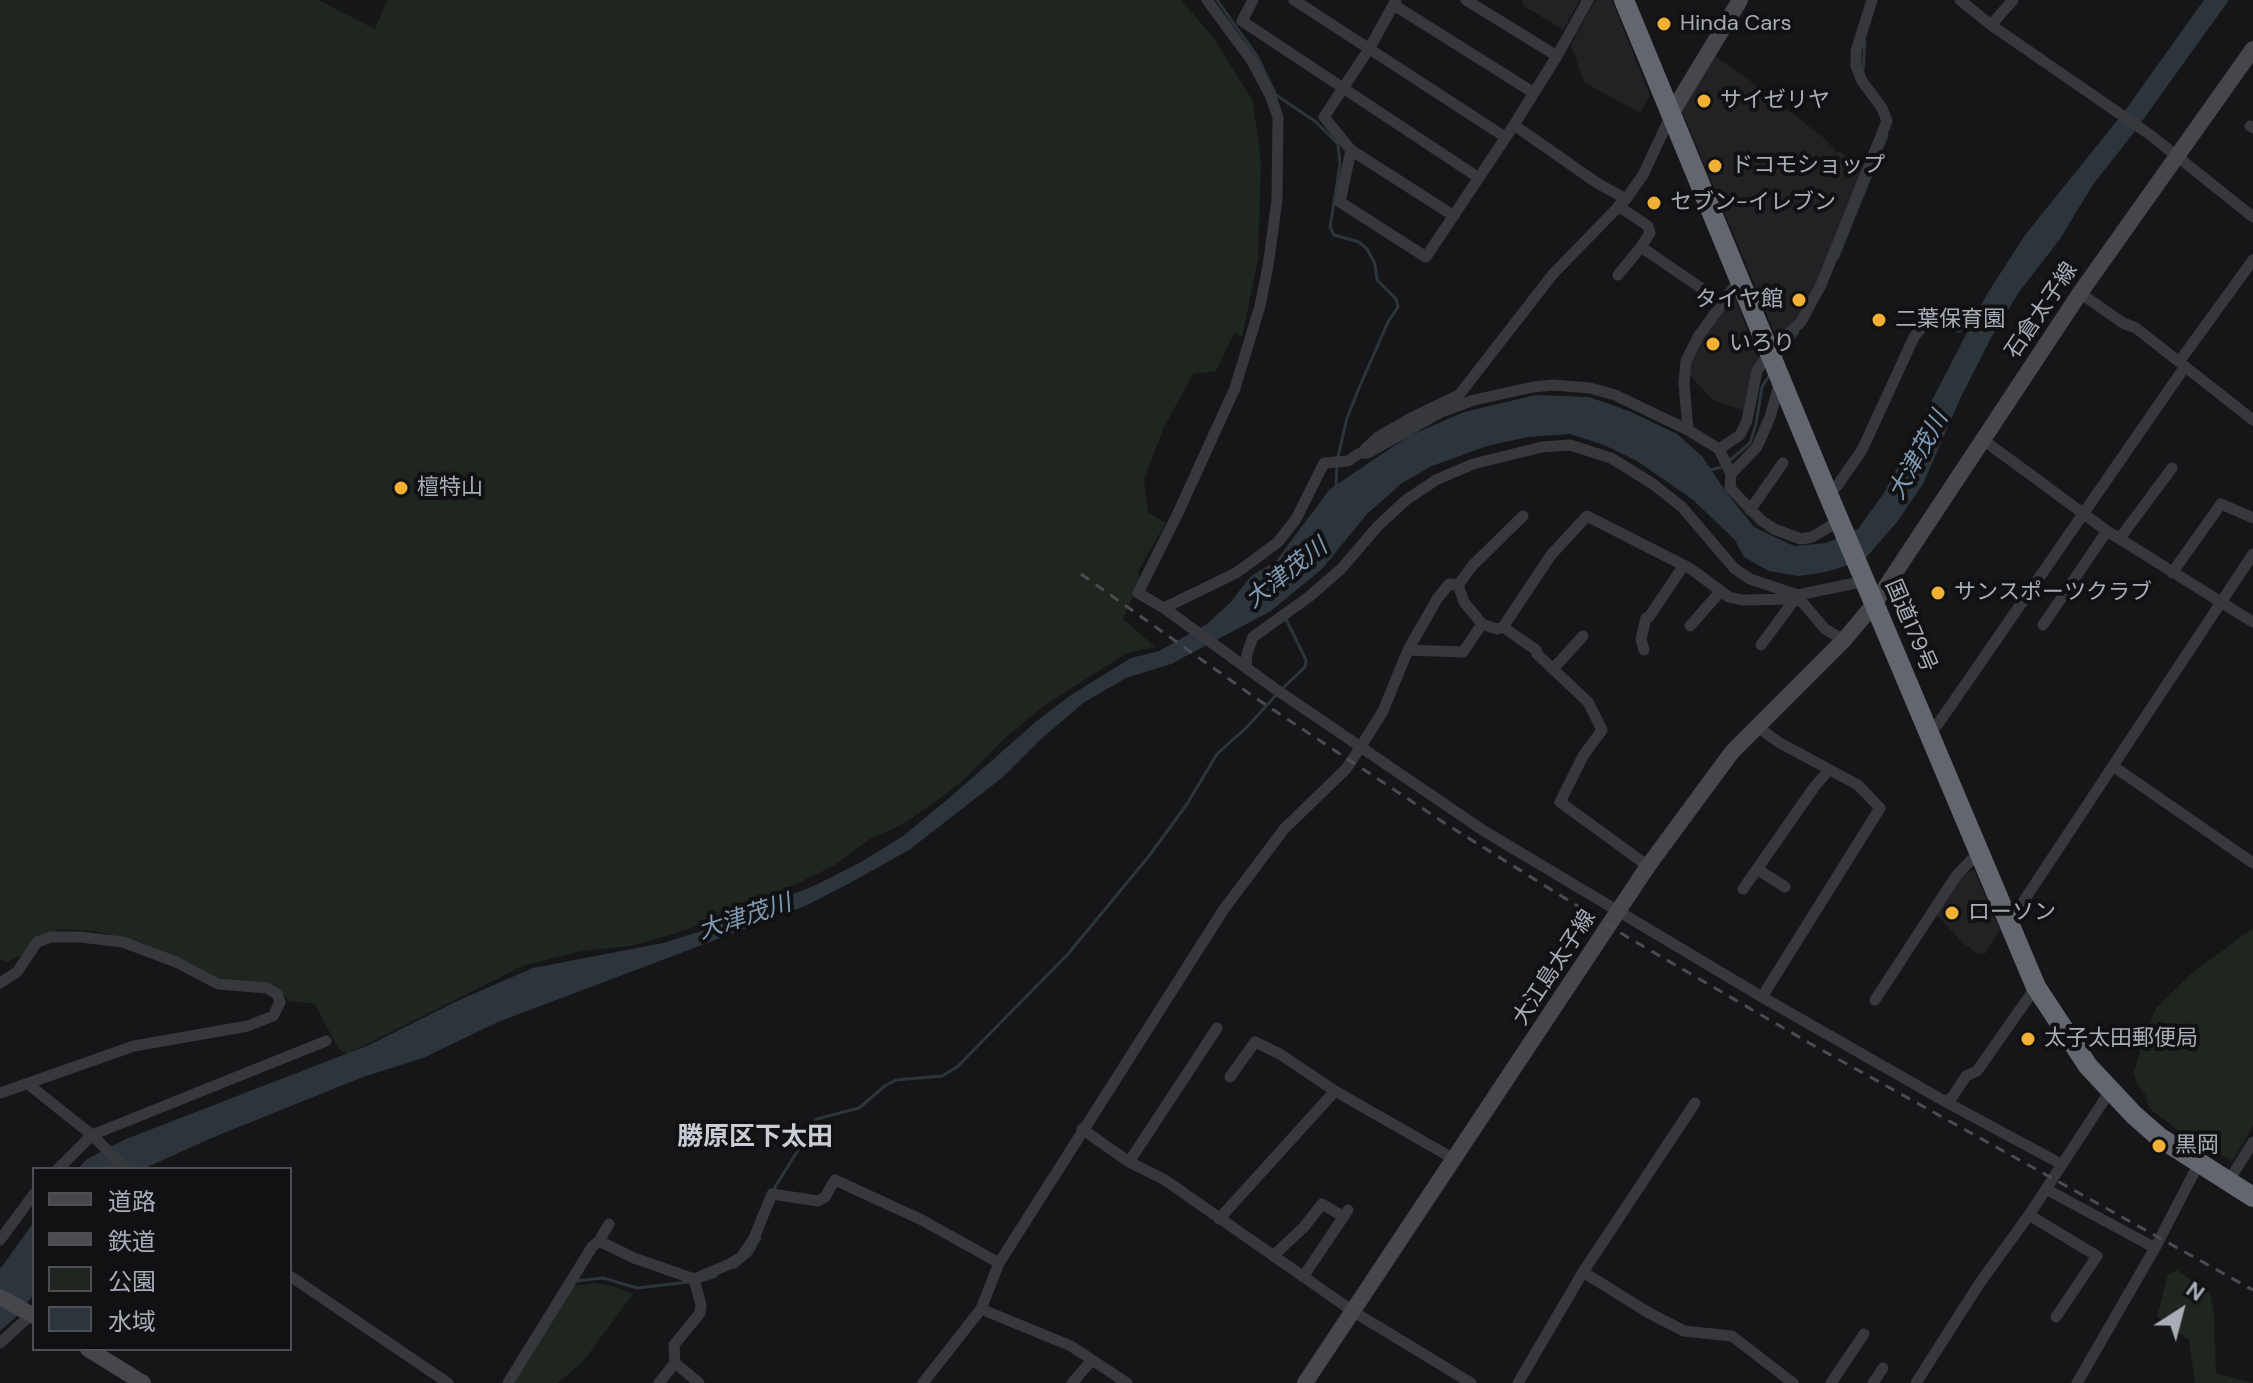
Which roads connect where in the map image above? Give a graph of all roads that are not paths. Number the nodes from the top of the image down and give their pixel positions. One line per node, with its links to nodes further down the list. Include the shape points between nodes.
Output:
1 (1207, 0): 14 (street)
2 (1253, 0): 12 (street)
3 (1294, 0): 15 (street)
4 (1466, 0): 17 (street)
5 (1588, 0): 17 (street)
6 (1624, 0): 20 (highway, 国道179号)
7 (1740, 0): 20 (main road)
8 (1872, 0): 36 (street, via 1856,66 1887,121 1821,285 1801,322)
9 (1960, 0): 13 (street)
10 (2013, 0): 13 (street)
11 (1395, 2): 15 (street); 19 (street)
12 (1242, 21): 14 (street); 18 (street)
13 (1991, 25): 24 (street)
14 (1229, 28): 64 (street, via 1252,61 1278,117 1277,200 1260,306 1235,388 1138,593)
15 (1369, 49): 18 (street); 22 (street)
16 (2253, 49): 24 (main road, 石倉太子線)
17 (1557, 56): 19 (street)
18 (1344, 88): 23 (street, via 1324,117); 25 (street)
19 (1534, 93): 21 (street)
20 (1671, 114): 26 (street, via 1643,175); 32 (highway, 国道179号)
21 (1514, 125): 22 (street); 26 (street)
22 (1505, 137): 25 (street)
23 (1351, 150): 27 (street); 27 (street, via 1340,202 1426,257)
24 (2177, 156): 28 (street); 33 (main road, 石倉太子線)
25 (1479, 178): 27 (street)
26 (1622, 202): 29 (street, via 1648,226 1650,233); 43 (street, via 1553,274 1459,395 1378,437)
27 (1454, 216)
28 (2253, 217)
29 (1641, 247): 31 (street); 34 (street)
30 (2253, 260): 37 (street)
31 (1618, 275)
32 (1739, 280): 34 (street); 36 (highway, 国道179号)
33 (2080, 293): 37 (street, via 2136,328); 41 (main road, 石倉太子線)
34 (1723, 303): 40 (street, via 1686,361)
35 (1959, 327): 47 (street, via 1935,311 1914,337 1862,450)
36 (1770, 351): 38 (highway, 国道179号); 42 (street, via 1757,371 1740,435)
37 (2181, 365): 39 (street); 49 (street)
38 (1781, 378): 46 (street, via 1757,447); 47 (highway, 国道179号)
39 (2253, 420)
40 (1688, 430): 42 (street); 43 (street, via 1615,395 1553,385 1452,408)
41 (1982, 439): 49 (street); 62 (main road, 石倉太子線)
42 (1719, 449): 46 (street)
43 (1360, 453): 64 (street, via 1348,461 1324,463 1278,542 1236,573)
44 (1783, 463): 48 (street)
45 (2172, 468): 54 (street)
46 (1731, 474): 48 (street, via 1730,488)
47 (1828, 494): 52 (highway, 国道179号)
48 (1750, 510): 52 (street, via 1774,529 1801,539)
49 (2082, 513): 53 (street); 78 (street, via 1938,724)
50 (1523, 516): 59 (street)
51 (2253, 518): 57 (street, via 2221,504)
52 (1841, 524): 58 (highway, 国道179号)
53 (2107, 531): 54 (street); 67 (street)
54 (2120, 538): 57 (street)
55 (2253, 554): 63 (street)
56 (1684, 565): 60 (street); 69 (street, via 1587,516 1551,555); 74 (street, via 1646,618)
57 (2172, 573): 63 (street)
58 (1863, 578): 61 (street); 62 (highway, 国道179号)
59 (1458, 585): 66 (street); 73 (street, via 1449,584)
60 (1720, 592): 61 (street, via 1742,600); 68 (street)
61 (1797, 597): 71 (street, via 1815,621); 72 (street); 75 (street, via 1734,568 1682,507 1611,458 1570,445 1542,447 1473,464 1406,500 1341,569 1253,637)
62 (1875, 603): 71 (main road, 大江島太子線); 78 (highway, 国道179号)
63 (2221, 605): 65 (street); 80 (street)
64 (1164, 608): 75 (street)
65 (2253, 622)
66 (1482, 624): 69 (street); 73 (street, via 1463,652)
67 (2043, 625)
68 (1690, 626)
69 (1503, 627): 76 (street)
70 (1583, 636): 76 (street)
71 (1844, 640): 77 (main road, 大江島太子線)
72 (1761, 645)
73 (1408, 650): 79 (street, via 1383,711)
74 (1644, 650)
75 (1246, 668): 79 (street)
76 (1553, 669): 84 (street, via 1588,702 1602,730 1560,802)
77 (1756, 726): 81 (street); 84 (main road, 大江島太子線)
78 (1927, 731): 82 (highway, 国道179号)
79 (1360, 748): 88 (street); 103 (street, via 1346,769 1284,829 1224,909)
80 (2113, 766): 83 (street); 89 (street, via 2019,908)
81 (1829, 770): 85 (street); 92 (street, via 1858,785 1880,808)
82 (1978, 853): 89 (highway, 国道179号); 93 (street, via 1956,876)
83 (2253, 863)
84 (1648, 866): 88 (main road, 大江島太子線)
85 (1757, 869): 86 (street); 87 (street)
86 (1785, 887)
87 (1743, 889)
88 (1618, 912): 92 (street); 106 (main road, 大江島太子線)
89 (2005, 917): 91 (highway, 国道179号)
90 (0, 983): 97 (street, via 17,972 37,942 80,937 123,942 218,984 267,988 280,1002 273,1016 248,1026 134,1046)
91 (2036, 987): 99 (highway, 国道179号, via 2070,1042); 101 (street, via 1977,1071 1966,1076)
92 (1762, 997): 101 (street)
93 (1875, 1000)
94 (1217, 1028): 107 (street)
95 (326, 1041): 104 (street)
96 (1230, 1077): 98 (street, via 1255,1042)
97 (28, 1084): 100 (street); 104 (street)
98 (1335, 1091): 106 (street); 117 (street)
99 (2110, 1091): 108 (highway, 国道179号, via 2146,1126); 109 (street)
100 (0, 1093)
101 (1946, 1102): 109 (street)
102 (1695, 1103): 124 (street)
103 (1082, 1129): 107 (street); 123 (street)
104 (92, 1135): 110 (street); 111 (street)
105 (2253, 1142): 112 (street)
106 (1454, 1159): 130 (main road, 大江島太子線)
107 (1129, 1162): 117 (street, via 1165,1180)
108 (2199, 1163): 112 (highway, 国道179号); 121 (street)
109 (2061, 1164): 113 (street)
110 (60, 1167)
111 (124, 1167)
112 (2228, 1182): 115 (highway, 国道179号)
113 (2046, 1189): 116 (street); 121 (street)
114 (32, 1197): 119 (street)
115 (2253, 1197)
116 (2029, 1215): 133 (street, via 2097,1256); 154 (street)
117 (1219, 1219): 122 (street)
118 (609, 1224): 120 (street)
119 (0, 1240)
120 (599, 1241): 127 (street); 142 (street)
121 (2155, 1248): 155 (street)
122 (1273, 1256): 126 (street); 126 (street, via 1322,1204 1346,1213)
123 (999, 1263): 127 (street, via 835,1180 818,1201 776,1194 742,1256); 129 (street)
124 (1583, 1272): 150 (street); 151 (street, via 1684,1331 1732,1336)
125 (292, 1277): 141 (street)
126 (1303, 1277): 130 (street)
127 (696, 1283): 138 (street, via 700,1313 674,1345)
128 (0, 1297): 131 (main road)
129 (981, 1309): 137 (street); 145 (street)
130 (1354, 1312): 148 (main road, 大江島太子線); 149 (street)
131 (32, 1314)
132 (32, 1316): 135 (street)
133 (2056, 1317)
134 (1864, 1334): 152 (street)
135 (0, 1343)
136 (91, 1351): 140 (main road)
137 (1092, 1360): 146 (street); 147 (street)
138 (675, 1363): 143 (street); 144 (street)
139 (1883, 1368): 153 (street)
140 (143, 1383)
141 (448, 1383)
142 (508, 1383)
143 (659, 1383)
144 (699, 1383)
145 (923, 1383)
146 (1072, 1383)
147 (1127, 1383)
148 (1305, 1383)
149 (1471, 1383)
150 (1518, 1383)
151 (1793, 1383)
152 (1831, 1383)
153 (1873, 1383)
154 (1916, 1383)
155 (2077, 1383)

